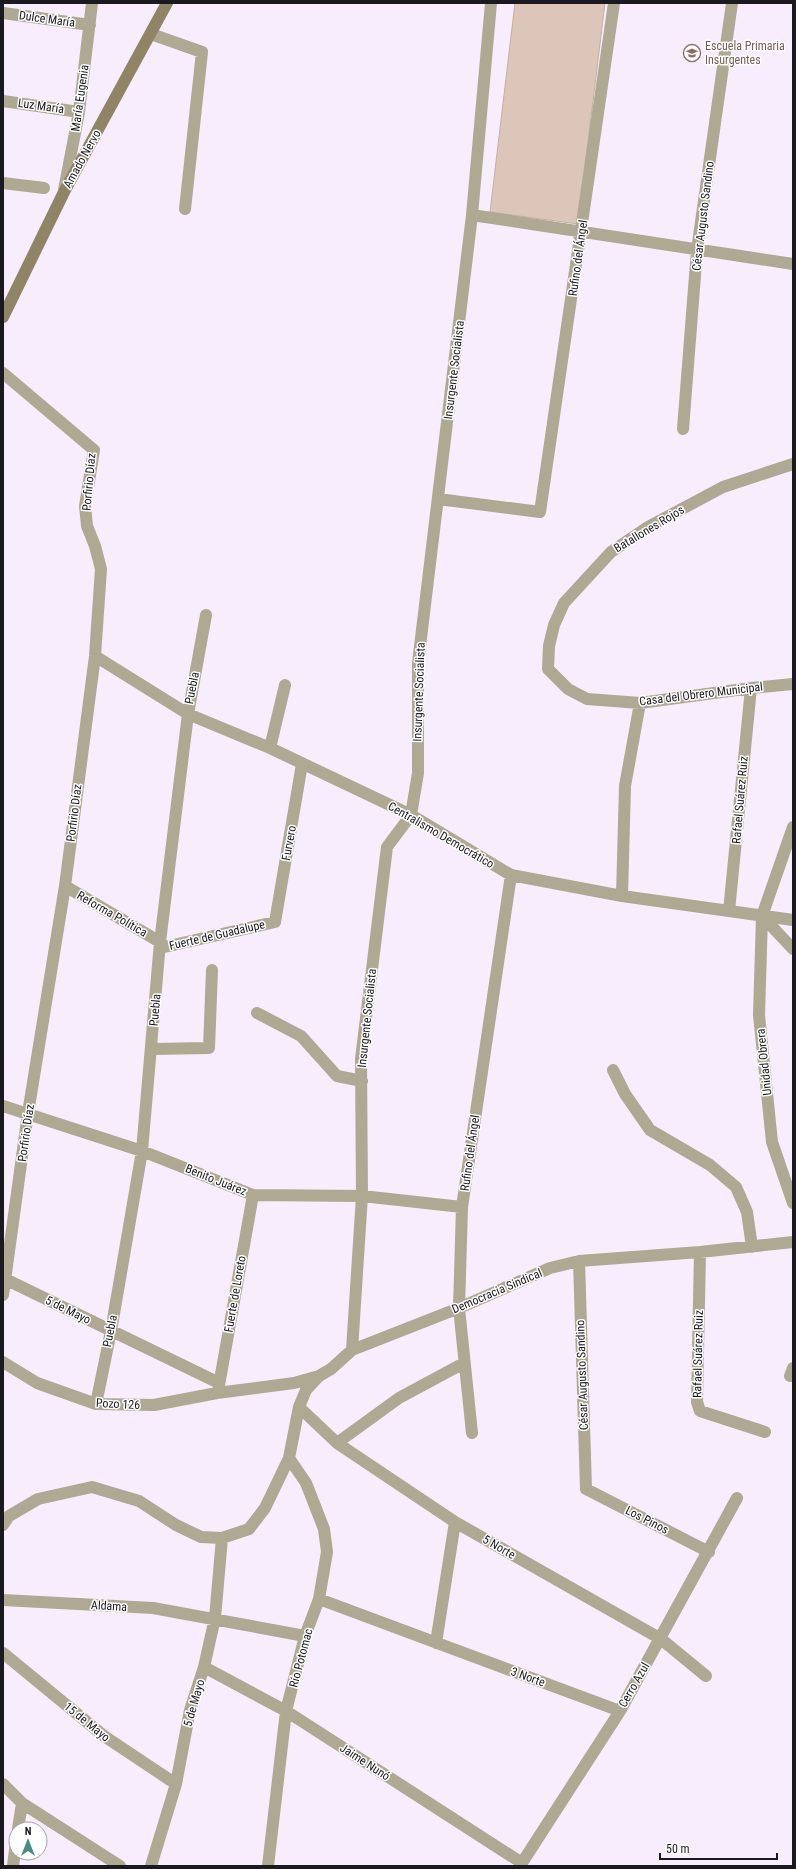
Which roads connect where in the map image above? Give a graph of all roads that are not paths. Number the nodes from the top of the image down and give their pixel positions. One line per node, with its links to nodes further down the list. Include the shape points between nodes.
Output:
1 (92, 3): 7 (street, María Eugenia)
2 (167, 3): 8 (main road, Amado Nervo)
3 (491, 3): 15 (street, Insurgente Socialista)
4 (614, 3): 16 (street, Rufino del Ángel)
5 (732, 3): 17 (street, César Augusto Sandino)
6 (3, 13): 7 (street, Dulce María)
7 (90, 25): 10 (street, María Eugenia)
8 (150, 34): 13 (main road, Amado Nervo); 14 (street, via 202,52)
9 (3, 101): 10 (street, Luz María)
10 (79, 112): 13 (street, María Eugenia)
11 (3, 183): 12 (street)
12 (44, 188)
13 (64, 192): 19 (main road, Amado Nervo)
14 (185, 209)
15 (472, 215): 16 (street); 23 (street, Insurgente Socialista)
16 (581, 232): 17 (street); 23 (street, Rufino del Ángel, via 540,512)
17 (697, 250): 18 (street); 21 (street, César Augusto Sandino)
18 (793, 264)
19 (3, 317)
20 (3, 373): 25 (street, Porfirio Díaz, via 94,450 85,506 87,526 96,546 101,569)
21 (683, 429)
22 (793, 464): 26 (street, Batallones Rojos, via 723,487 648,527 611,552 564,603 554,625 549,646)
23 (438, 499): 34 (street, Insurgente Socialista, via 418,663 418,773)
24 (206, 615): 31 (street, Puebla)
25 (95, 656): 31 (street, Centralismo Democrático); 37 (street, Porfirio Díaz)
26 (548, 669): 30 (street, Casa del Obrero Municipal, via 568,689 587,700)
27 (793, 684): 29 (street, Casa del Obrero Municipal)
28 (285, 685): 32 (street)
29 (751, 688): 30 (street, Casa del Obrero Municipal); 39 (street, Rafael Suárez Ruiz)
30 (640, 703): 38 (street, via 625,786)
31 (188, 714): 32 (street, Centralismo Democrático); 43 (street, Puebla)
32 (270, 748): 33 (street, Centralismo Democrático)
33 (302, 764): 34 (street, Centralismo Democrático); 42 (street, Furvero)
34 (411, 815): 36 (street, Centralismo Democrático); 49 (street, Insurgente Socialista, via 387,847 361,1059)
35 (793, 827): 40 (street, Unidad Obrera)
36 (511, 875): 38 (street, Centralismo Democrático); 56 (street, Rufino del Ángel)
37 (65, 886): 43 (street, Reforma Política); 51 (street, Porfirio Díaz)
38 (622, 896): 39 (street, Centralismo Democrático)
39 (729, 912): 40 (street, Centralismo Democrático)
40 (762, 916): 41 (street, Centralismo Democrático); 44 (street); 55 (street, Unidad Obrera, via 758,1015 772,1142)
41 (793, 920)
42 (275, 922): 43 (street, Fuerte de Guadalupe)
43 (160, 945): 47 (street, Puebla)
44 (793, 949)
45 (212, 970): 47 (street, via 209,1048)
46 (257, 1013): 49 (street, via 301,1036 337,1076)
47 (152, 1050): 52 (street, Puebla)
48 (613, 1070): 58 (street, via 625,1094 650,1130 710,1165 736,1187 747,1212)
49 (362, 1081): 54 (street, Insurgente Socialista)
50 (3, 1106): 51 (street, Benito Juárez)
51 (28, 1113): 52 (street, Benito Juárez); 61 (street, Porfirio Díaz)
52 (142, 1151): 53 (street, Benito Juárez); 64 (street, Puebla)
53 (253, 1195): 54 (street, Benito Juárez); 69 (street, Fuerte de Loreto)
54 (362, 1196): 56 (street, Benito Juárez); 65 (street, Insurgente Socialista)
55 (793, 1203)
56 (462, 1207): 63 (street, Rufino del Ángel)
57 (793, 1242): 58 (street, Democracia Sindical)
58 (752, 1247): 59 (street, Democracia Sindical)
59 (700, 1252): 60 (street, Democracia Sindical); 72 (street, Rafael Suárez Ruiz, via 697,1402 700,1411)
60 (579, 1261): 63 (street, Democracia Sindical, via 550,1268); 76 (street, César Augusto Sandino)
61 (5, 1279): 62 (street, Porfirio Díaz); 64 (street, 5 de Mayo)
62 (3, 1295)
63 (459, 1308): 65 (street, Democracia Sindical); 67 (street, Rufino del Ángel)
64 (111, 1331): 69 (street, 5 de Mayo); 70 (street, Puebla)
65 (352, 1350): 68 (street, Democracia Sindical)
66 (3, 1362): 70 (street, Pozo 126, via 37,1383)
67 (464, 1363): 73 (street, Rufino del Ángel); 74 (street, via 399,1398)
68 (319, 1376): 69 (street, Democracia Sindical, via 294,1383); 71 (street, via 306,1390)
69 (218, 1388): 70 (street, Pozo 126, via 154,1405)
70 (96, 1404)
71 (299, 1407): 74 (street, 5 Norte); 75 (street)
72 (765, 1432)
73 (472, 1433)
74 (337, 1443): 78 (street, 5 Norte)
75 (289, 1458): 80 (street, via 265,1508 249,1529); 83 (street, Río Potomac, via 306,1483 324,1529 326,1552)
76 (586, 1489): 81 (street, Los Pinos)
77 (738, 1498): 81 (street, Cerro Azul)
78 (455, 1522): 86 (street, 5 Norte); 87 (street)
79 (3, 1525): 80 (street, via 9,1516 38,1499 92,1487 139,1501 176,1525 201,1537)
80 (222, 1538): 84 (street, 5 de Mayo)
81 (709, 1552): 86 (street, Cerro Azul)
82 (3, 1600): 84 (street, Aldama, via 153,1608)
83 (319, 1600): 85 (street, Río Potomac); 87 (street, 3 Norte)
84 (215, 1618): 85 (street, Aldama); 89 (street, 5 de Mayo)
85 (306, 1636): 91 (street, Río Potomac)
86 (661, 1639): 90 (street, 5 Norte); 92 (street, Cerro Azul)
87 (436, 1643): 92 (street, 3 Norte)
88 (3, 1653): 94 (street, 15 de Mayo, via 104,1736)
89 (204, 1667): 91 (street, Jaime Nunó); 94 (street, 5 de Mayo, via 190,1710)
90 (706, 1676)
91 (286, 1711): 97 (street, Jaime Nunó); 100 (street, Río Potomac)
92 (620, 1711): 97 (street, Cerro Azul)
93 (3, 1784): 95 (street)
94 (176, 1784): 99 (street, 5 de Mayo)
95 (22, 1803): 96 (street); 98 (street)
96 (19, 1821)
97 (521, 1864)
98 (120, 1866)
99 (151, 1866)
100 (268, 1866)

